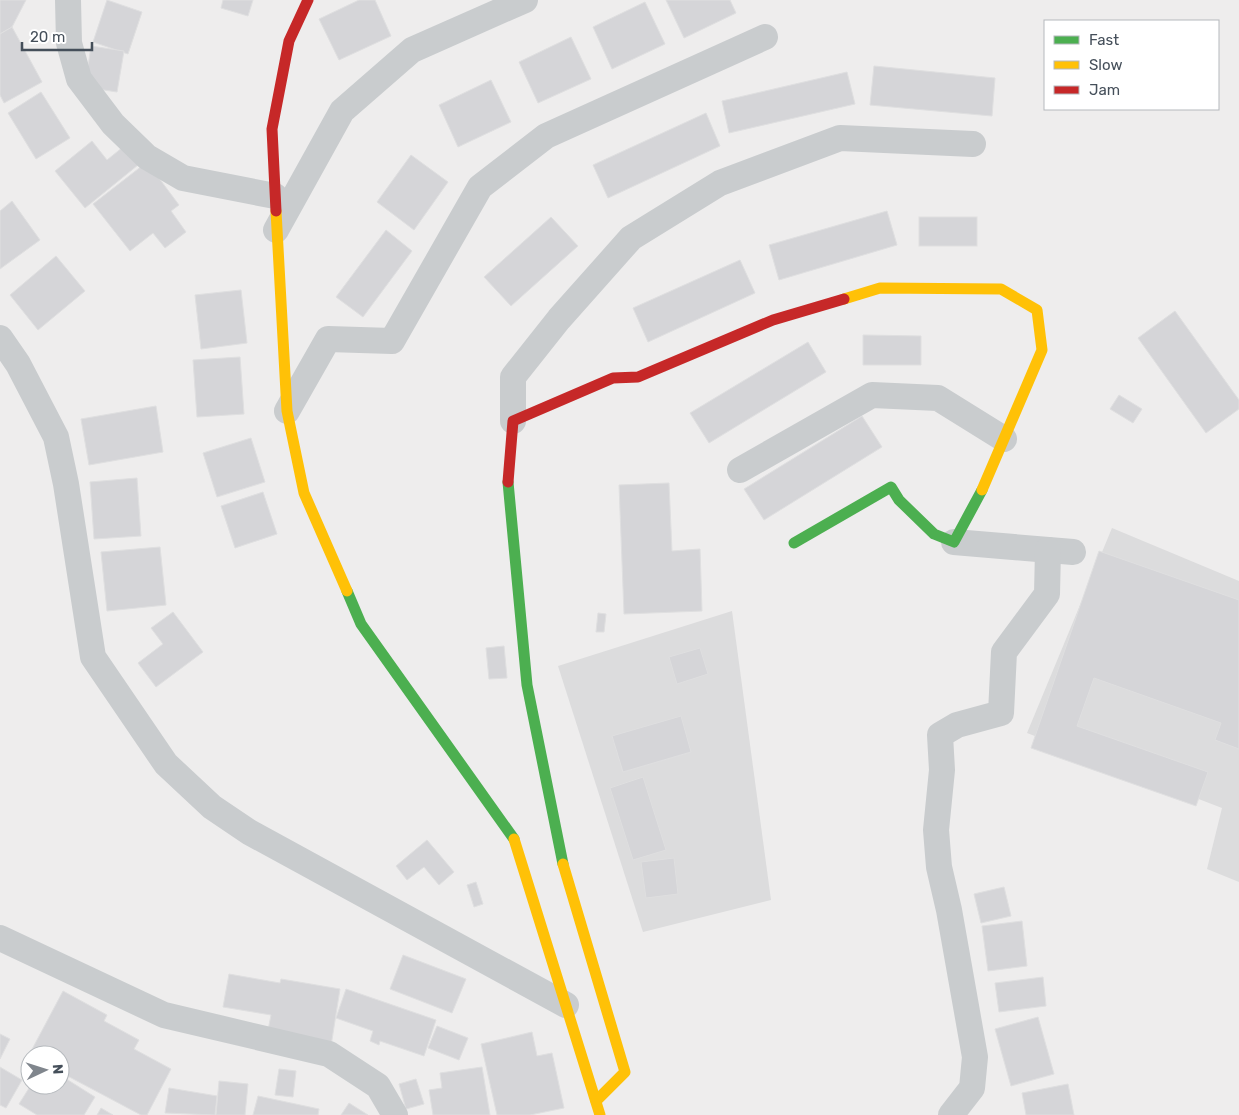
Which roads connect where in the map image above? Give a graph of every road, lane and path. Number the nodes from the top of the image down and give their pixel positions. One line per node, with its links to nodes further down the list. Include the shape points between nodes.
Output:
1 (68, 0): 6 (street, via 69,43 79,79 113,124 147,157 183,178)
2 (308, 0): 6 (street, via 289,41 272,130)
3 (525, 0): 7 (street, via 412,50 342,111)
4 (765, 37): 9 (street, via 546,136 480,187 392,341 328,339)
5 (973, 144): 10 (street, via 840,138 720,183 631,238 559,319 513,377)
6 (275, 196): 7 (street)
7 (276, 230): 9 (street)
8 (0, 338): 16 (street, via 18,364 56,437 93,657 166,764 212,807 249,832)
9 (288, 411): 16 (street, via 304,494 361,624 515,840)
10 (513, 421): 11 (street, via 612,378 638,377 773,320 880,288 1001,289 1037,310 1042,350); 17 (street, via 507,473 527,684 558,849 625,1072)
11 (1004, 439): 12 (street, via 938,398 872,395); 13 (street)
12 (740, 470)
13 (954, 542): 14 (street, via 934,534 899,500 891,487); 20 (street, via 1061,551 1047,594 1004,652 1001,713 957,725 940,735 942,770 936,830 939,867 975,1057 972,1088)
14 (794, 543)
15 (0, 938): 18 (street, via 164,1015 329,1054 378,1086)
16 (566, 1005): 17 (street)
17 (596, 1101): 19 (street)
18 (395, 1115)
19 (600, 1115)
20 (951, 1115)

